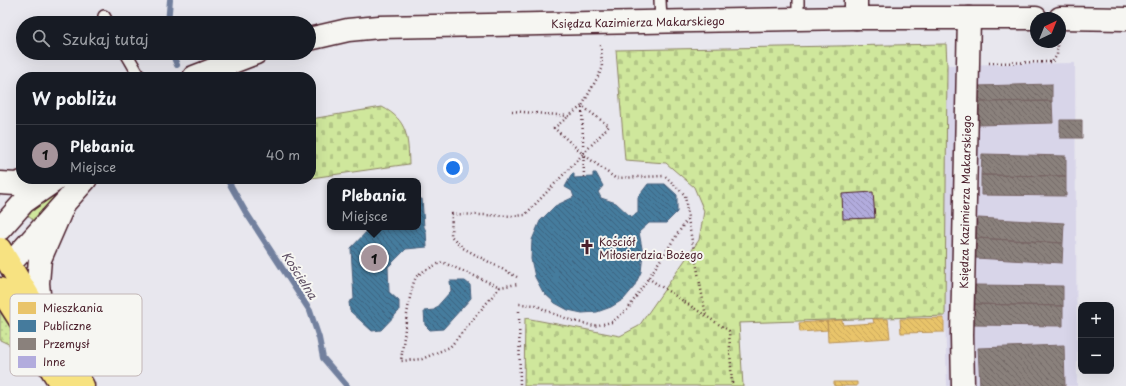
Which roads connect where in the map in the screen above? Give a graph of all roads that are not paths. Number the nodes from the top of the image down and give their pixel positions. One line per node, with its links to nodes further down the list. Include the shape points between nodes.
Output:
1 (856, 9): 2 (street, Księdza Kazimierza Makarskiego); 4 (street, Księdza Kazimierza Makarskiego)
2 (798, 10): 3 (street, Księdza Kazimierza Makarskiego)
3 (660, 11): 8 (street, Księdza Kazimierza Makarskiego, via 378,27)
4 (969, 18): 5 (street, Księdza Kazimierza Makarskiego); 28 (street, Księdza Kazimierza Makarskiego, via 962,335)
5 (1030, 18)
6 (1066, 18): 7 (street)
7 (1126, 19)
8 (316, 37)
9 (130, 60): 11 (lane)
10 (238, 60): 12 (street)
11 (137, 72)
12 (207, 72)
13 (0, 183): 14 (street)
14 (16, 184)
15 (50, 184): 18 (street, via 24,202)
16 (82, 184): 17 (street)
17 (64, 204): 19 (street); 22 (street, via 40,260)
18 (0, 229)
19 (5, 256): 21 (main road)
20 (0, 289): 23 (main road)
21 (27, 294)
22 (39, 294)
23 (10, 305)
24 (56, 376): 26 (main road)
25 (77, 376): 27 (main road)
26 (62, 386)
27 (83, 386)
28 (964, 386)

